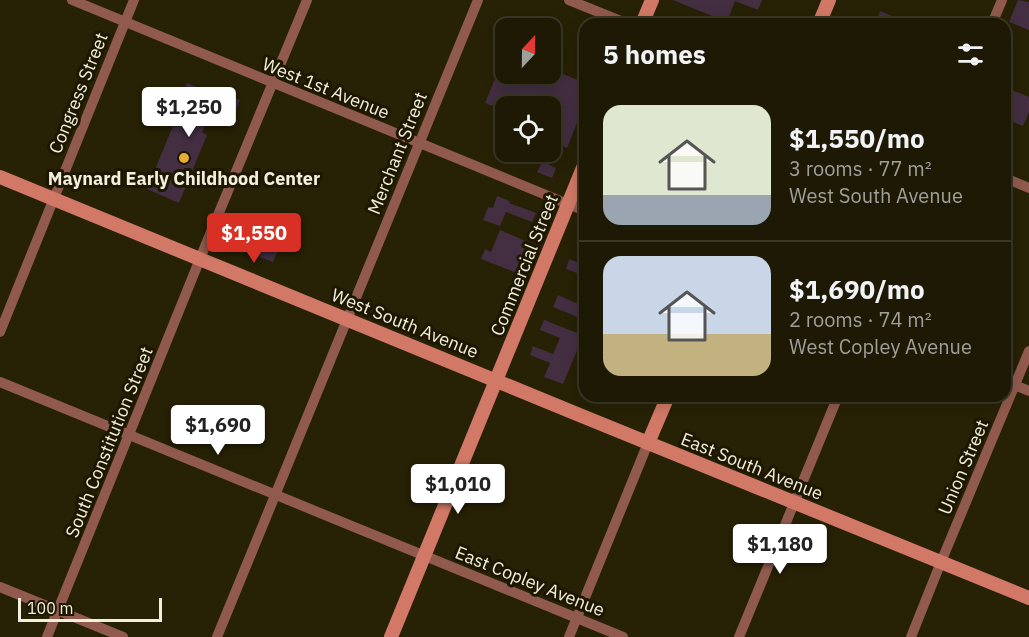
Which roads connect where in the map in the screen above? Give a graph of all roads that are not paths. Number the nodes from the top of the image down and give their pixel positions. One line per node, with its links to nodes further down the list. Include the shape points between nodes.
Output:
1 (72, 0): 13 (street, West 1st Avenue)
2 (134, 0): 13 (street, Congress Street)
3 (307, 0): 14 (street, South Constitution Street)
4 (478, 0): 15 (street, Merchant Street)
5 (569, 0): 9 (street)
6 (652, 0): 10 (main road)
7 (829, 0): 11 (main road)
8 (1002, 0): 12 (street)
9 (613, 18)
10 (644, 18)
11 (822, 18)
12 (994, 18)
13 (125, 22): 14 (street, West 1st Avenue); 20 (street, Congress Street)
14 (273, 84): 15 (street, West 1st Avenue); 23 (street, South Constitution Street)
15 (419, 143): 21 (street, West 1st Avenue); 24 (street, Merchant Street)
16 (0, 177): 20 (main road, West South Avenue)
17 (579, 177): 21 (main road, Commercial Street)
18 (1011, 180): 19 (street)
19 (1029, 188)
20 (53, 198): 23 (main road, West South Avenue); 25 (street, Congress Street)
21 (568, 204): 22 (street, West 1st Avenue); 27 (main road, Commercial Street)
22 (579, 209)
23 (200, 258): 24 (main road, West South Avenue); 35 (street, South Constitution Street)
24 (347, 319): 27 (main road, West South Avenue); 37 (street, Merchant Street)
25 (0, 332)
26 (1029, 351): 28 (street, Union Street)
27 (496, 380): 36 (main road, East South Avenue); 39 (main road, Commercial Street)
28 (1011, 381)
29 (0, 382): 35 (street, East Copley Avenue)
30 (1011, 383): 31 (street)
31 (1029, 392)
32 (665, 402): 36 (main road)
33 (836, 402): 38 (street)
34 (1003, 402): 40 (street, Union Street)
35 (130, 435): 37 (street, East Copley Avenue); 43 (street, South Constitution Street)
36 (648, 443): 38 (main road, East South Avenue); 44 (street)
37 (275, 494): 39 (street, East Copley Avenue); 47 (street, Merchant Street)
38 (794, 502): 40 (main road, East South Avenue); 51 (street)
39 (425, 556): 44 (street, East Copley Avenue); 48 (main road, Commercial Street)
40 (941, 561): 42 (main road, East South Avenue); 52 (street, Union Street)
41 (0, 587): 43 (street)
42 (1029, 597)
43 (58, 610): 45 (street, South Constitution Street); 46 (street)
44 (577, 618): 49 (street); 50 (street, East Copley Avenue)
45 (47, 637)
46 (123, 637)
47 (217, 637)
48 (391, 637)
49 (569, 637)
50 (623, 637)
51 (739, 637)
52 (911, 637)

